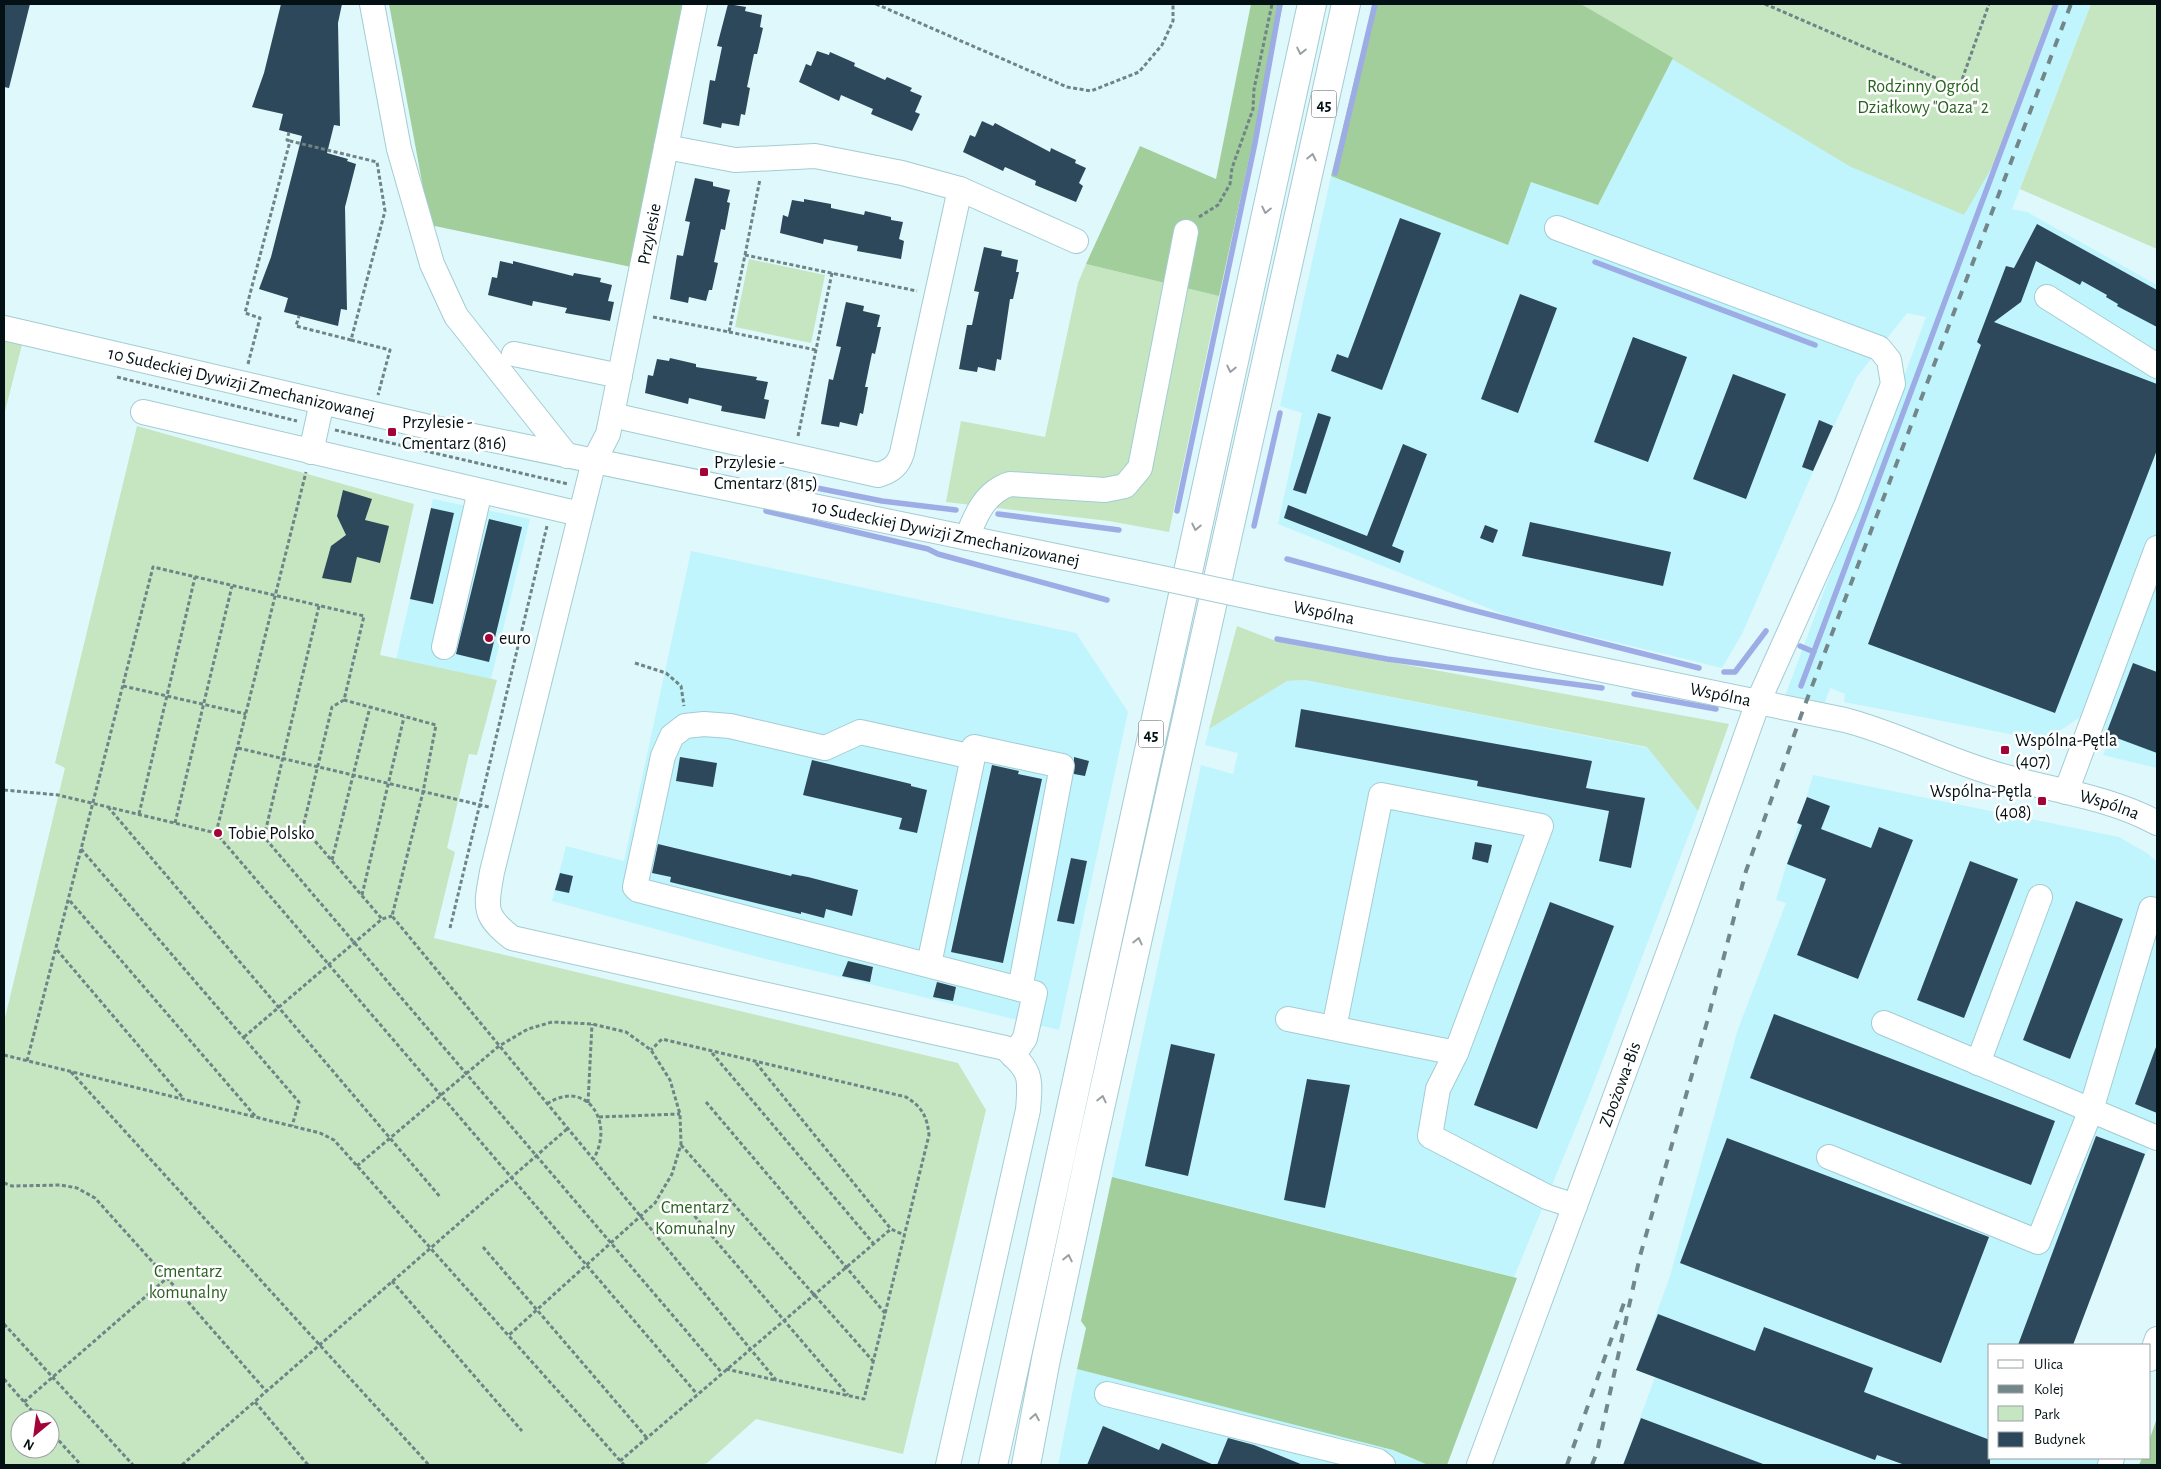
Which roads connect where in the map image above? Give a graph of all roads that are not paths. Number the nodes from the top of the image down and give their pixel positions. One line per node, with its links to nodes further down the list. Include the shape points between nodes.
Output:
1 (372, 4): 19 (street, via 399,149 432,264 456,316)
2 (695, 4): 5 (street, Przylesie)
3 (1312, 4): 49 (main road, 45, one-way to 49)
4 (1346, 4): 50 (main road, 45, one-way to 4, via 1088,1162)
5 (666, 147): 6 (street, via 728,159 823,157); 14 (street, Przylesie)
6 (960, 189): 9 (street); 17 (street, via 902,453 895,467 878,475)
7 (1557, 228): 27 (street, Zbożowa-Bis, via 1878,348 1889,360 1893,384 1846,506)
8 (1186, 232): 23 (street, via 1140,468 1125,486 1105,490 1010,484 997,488 977,515)
9 (1076, 241)
10 (2047, 297): 13 (street)
11 (4, 328): 15 (street, 10 Sudeckiej Dywizji Zmechanizowanej)
12 (514, 354): 14 (street)
13 (2157, 366)
14 (620, 376): 17 (street, Przylesie)
15 (322, 402): 18 (street); 19 (street, 10 Sudeckiej Dywizji Zmechanizowanej)
16 (143, 412): 18 (street)
17 (612, 415): 20 (street, Przylesie, via 608,434)
18 (311, 452): 21 (street)
19 (567, 456): 20 (street, 10 Sudeckiej Dywizji Zmechanizowanej)
20 (594, 461): 22 (street, Przylesie); 23 (street, 10 Sudeckiej Dywizji Zmechanizowanej)
21 (480, 491): 22 (street); 26 (street)
22 (580, 514): 39 (street, Przylesie, via 486,904 495,925 512,938 1005,1048)
23 (967, 538): 25 (street, 10 Sudeckiej Dywizji Zmechanizowanej, bridge)
24 (2157, 548): 29 (street)
25 (1274, 602): 27 (street, Wspólna)
26 (444, 647)
27 (1758, 702): 29 (street, Wspólna, via 1866,725 1966,765); 44 (street, Zbożowa-Bis)
28 (973, 757): 33 (street); 33 (street, via 860,732 825,748 730,726 685,726 672,736 663,756 635,887); 34 (street, via 974,747 1062,766)
29 (2066, 792): 30 (street, Wspólna, via 2130,810)
30 (2157, 824)
31 (2040, 897): 40 (street)
32 (2151, 908): 41 (street)
33 (929, 964): 34 (street)
34 (1020, 989): 39 (street, via 1035,993 1025,1038)
35 (1288, 1019): 37 (street)
36 (1884, 1023): 40 (street)
37 (1334, 1028): 38 (street); 38 (street, via 1381,795 1541,826)
38 (1456, 1053): 44 (street, via 1438,1089 1430,1136 1547,1197)
39 (1013, 1056): 48 (street, via 1027,1070 1030,1085 1028,1110)
40 (1978, 1063): 41 (street)
41 (2091, 1110): 42 (street); 43 (street, via 2038,1242)
42 (2157, 1138)
43 (1829, 1157)
44 (1575, 1206): 52 (street, Zbożowa-Bis)
45 (2157, 1339): 46 (street)
46 (2151, 1356)
47 (1107, 1394): 51 (street, via 1378,1461)
48 (948, 1465)
49 (993, 1465)
50 (1026, 1465)
51 (1383, 1465)
52 (1479, 1465)

